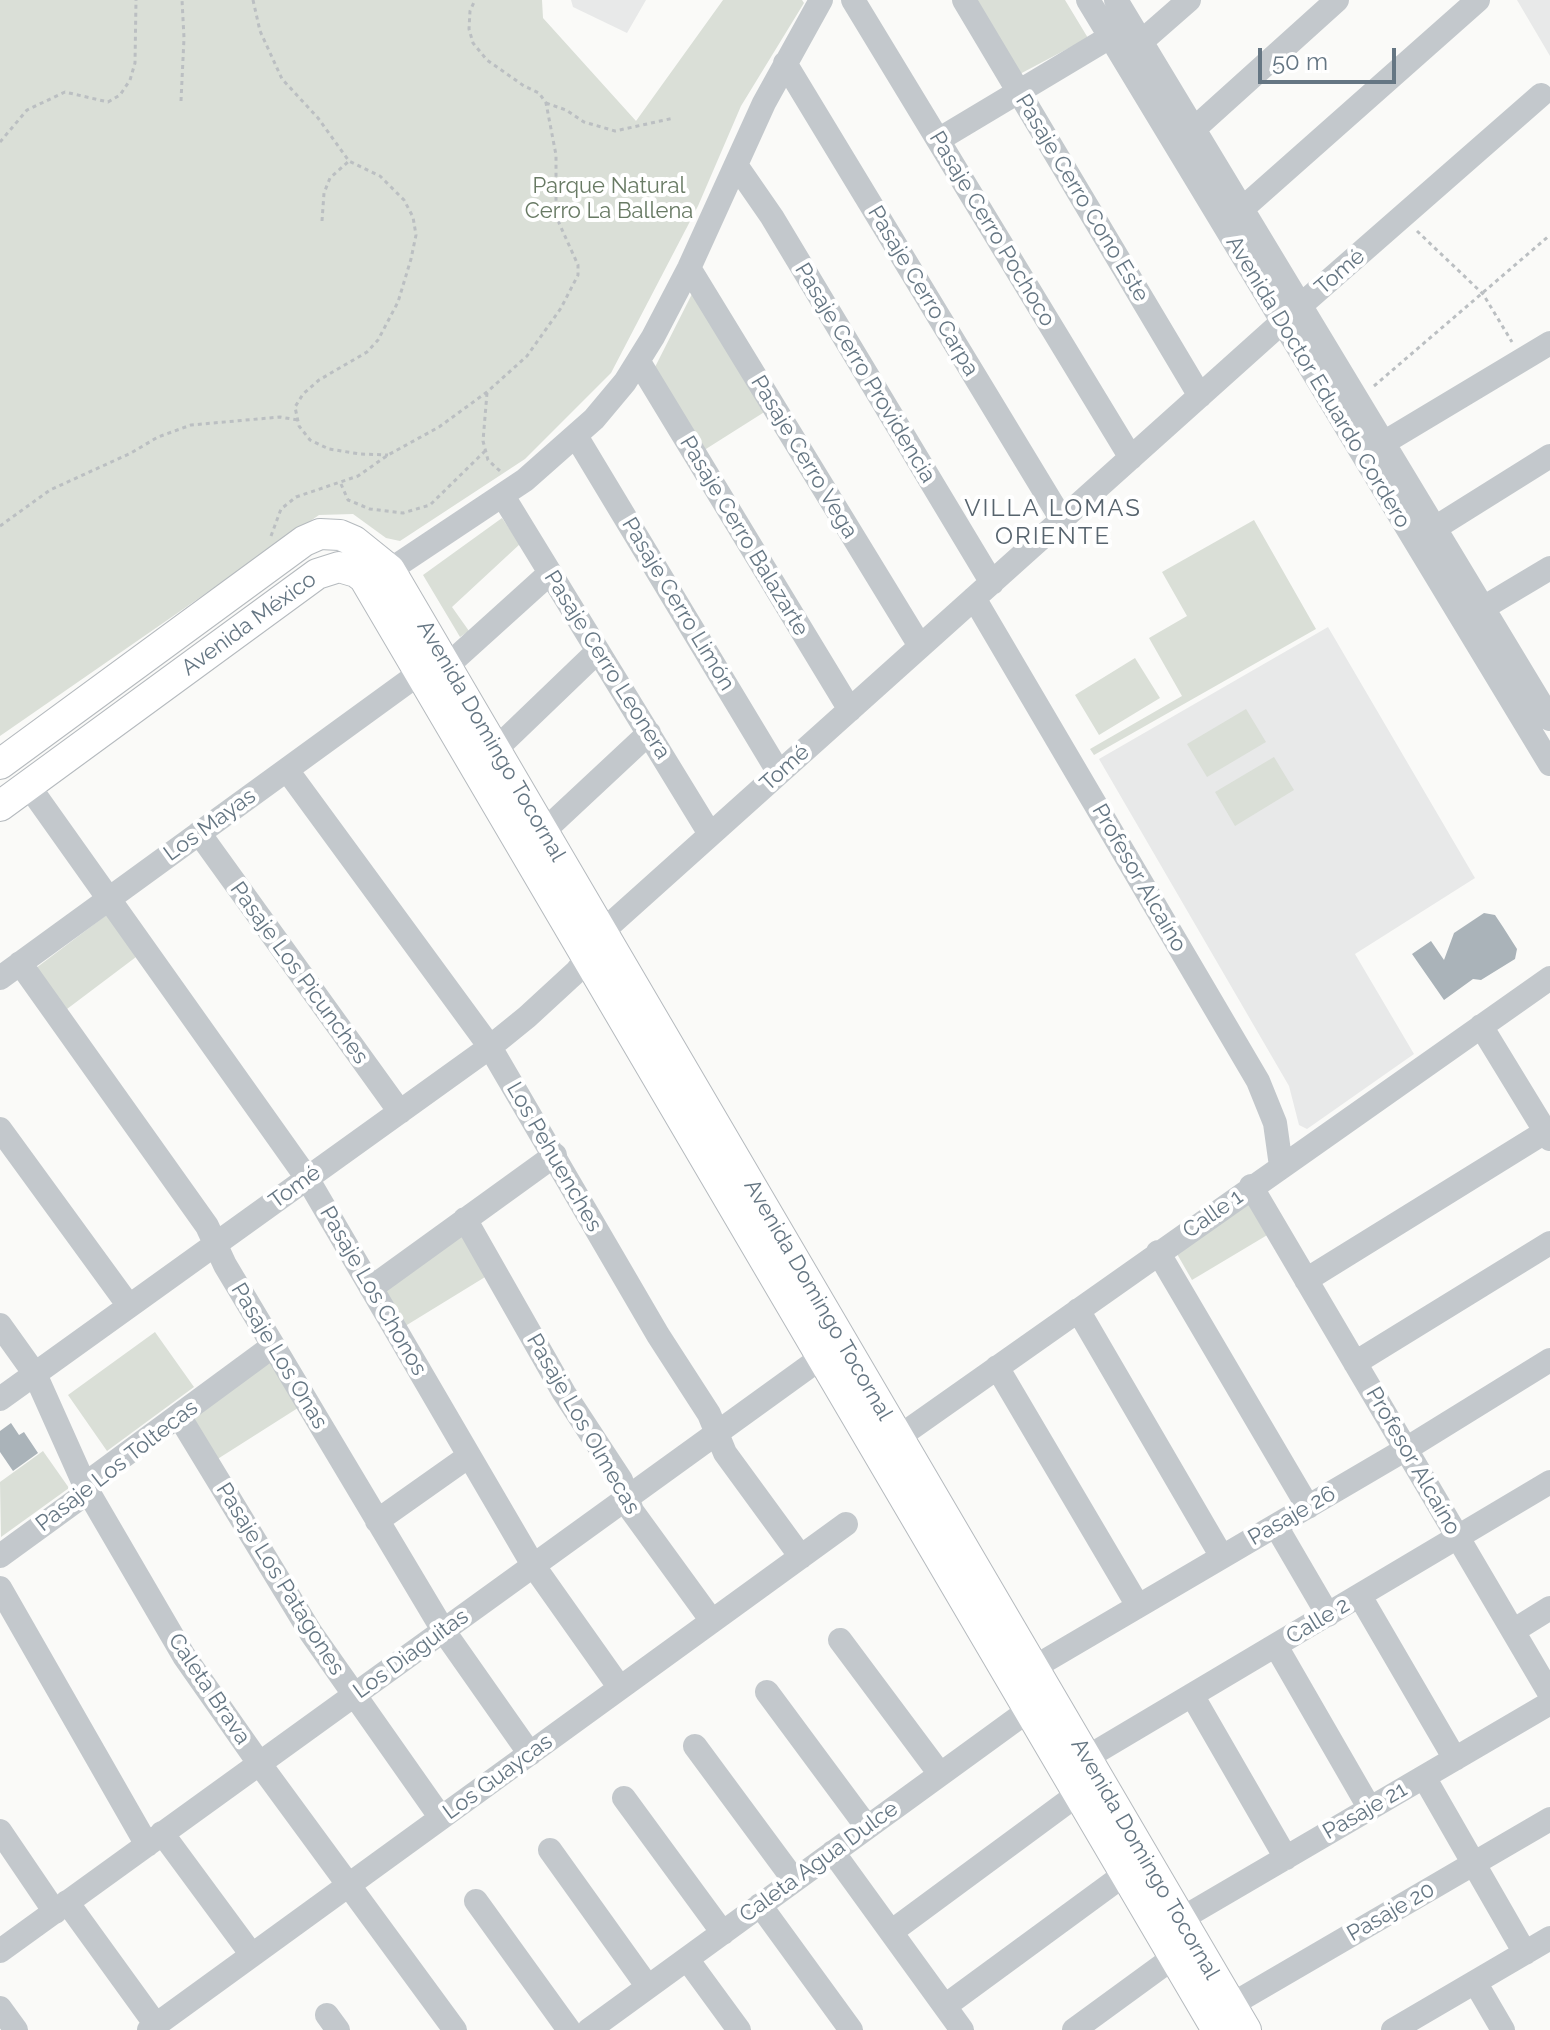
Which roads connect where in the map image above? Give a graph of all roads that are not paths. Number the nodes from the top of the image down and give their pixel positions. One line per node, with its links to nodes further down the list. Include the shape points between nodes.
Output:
1 (821, 0): 11 (street)
2 (853, 0): 15 (street, Pasaje Cerro Pochoco)
3 (964, 0): 12 (street, Pasaje Cerro Cono Este)
4 (1088, 0): 9 (street, Avenida Doctor Eduardo Cordero)
5 (1116, 0): 10 (street, Avenida Doctor Eduardo Cordero)
6 (1189, 0): 10 (street)
7 (1337, 0): 14 (street)
8 (1478, 0): 17 (street)
9 (1110, 37): 12 (street); 20 (street, Avenida Doctor Eduardo Cordero)
10 (1141, 42): 14 (street, Avenida Doctor Eduardo Cordero)
11 (785, 63): 16 (street); 30 (street, Pasaje Cerro Carpa)
12 (1019, 92): 15 (street); 23 (street, Pasaje Cerro Cono Este)
13 (1541, 95): 19 (street, Tomé)
14 (1194, 129): 17 (street, Avenida Doctor Eduardo Cordero)
15 (938, 140): 28 (street, Pasaje Cerro Pochoco)
16 (736, 165): 18 (street); 35 (street, Pasaje Cerro Providencia, via 772,217)
17 (1242, 209): 19 (street, Avenida Doctor Eduardo Cordero)
18 (689, 268): 22 (street); 37 (street, Pasaje Cerro Vega)
19 (1300, 306): 20 (street, Tomé); 25 (street, Avenida Doctor Eduardo Cordero)
20 (1282, 323): 23 (street, Tomé); 26 (street, Avenida Doctor Eduardo Cordero)
21 (1550, 343): 25 (street)
22 (639, 362): 24 (street); 41 (street, Pasaje Cerro Balazarte)
23 (1200, 396): 28 (street, Tomé)
24 (576, 436): 29 (street); 48 (street, Pasaje Cerro Limón)
25 (1384, 443): 26 (street); 31 (street, Avenida Doctor Eduardo Cordero)
26 (1362, 456): 40 (street, Avenida Doctor Eduardo Cordero)
27 (1550, 456): 31 (street)
28 (1131, 458): 30 (street, Tomé)
29 (503, 496): 33 (street, Pasaje Cerro Leonera); 34 (street)
30 (1062, 520): 35 (street, Tomé)
31 (1435, 528): 36 (street, Avenida Doctor Eduardo Cordero)
32 (1550, 568): 36 (street)
33 (550, 573): 38 (street, Pasaje Cerro Leonera); 39 (street, Los Mayas)
34 (380, 577): 39 (main road, Avenida Domingo Tocornal); 45 (main road, Avenida México, via 354,541 330,533 304,541); 49 (main road, Avenida México, via 347,568 317,574)
35 (983, 590): 37 (street, Tomé); 64 (street, Profesor Alcaíno, via 1258,1081 1275,1123)
36 (1483, 608): 40 (street, Avenida Doctor Eduardo Cordero)
37 (920, 646): 41 (street, Tomé)
38 (598, 651): 43 (street, Pasaje Cerro Leonera); 44 (street)
39 (434, 669): 44 (main road, Avenida Domingo Tocornal); 47 (street, Los Mayas); 55 (main road, Avenida Domingo Tocornal)
40 (1532, 693): 42 (street, Avenida Doctor Eduardo Cordero); 46 (street, Avenida Doctor Eduardo Cordero)
41 (850, 710): 48 (street, Tomé)
42 (1550, 719)
43 (649, 733): 51 (street); 53 (street, Pasaje Cerro Leonera)
44 (496, 749): 51 (main road, Avenida Domingo Tocornal)
45 (0, 764)
46 (1550, 764)
47 (287, 770): 52 (street, Los Mayas); 59 (street, Los Pehuenches)
48 (779, 773): 53 (street, Tomé)
49 (28, 785): 50 (main road, Avenida México); 54 (street, Pasaje Los Chonos)
50 (0, 806)
51 (544, 831): 55 (main road, Avenida Domingo Tocornal)
52 (199, 833): 54 (street, Los Mayas); 60 (street, Pasaje Los Picunches)
53 (710, 834): 55 (street, Tomé)
54 (109, 899): 56 (street, Los Mayas); 65 (street, Pasaje Los Chonos)
55 (595, 944): 59 (street, Tomé, via 547,1000); 77 (main road, Avenida Domingo Tocornal); 85 (main road, Avenida Domingo Tocornal)
56 (10, 971): 69 (street, Pasaje Los Onas, via 207,1226)
57 (1550, 978): 58 (street, Calle 1)
58 (1481, 1026): 62 (street); 64 (street, Calle 1)
59 (490, 1047): 60 (street, Tomé); 63 (street, Los Pehuenches)
60 (400, 1112): 65 (street, Tomé)
61 (0, 1129): 73 (street)
62 (1549, 1134): 71 (street)
63 (555, 1155): 67 (street); 84 (street, Los Pehuenches)
64 (1281, 1166): 66 (street, Calle 1)
65 (307, 1178): 69 (street, Tomé); 72 (street, Pasaje Los Chonos)
66 (1251, 1186): 70 (street, Calle 1); 71 (street, Profesor Alcaíno)
67 (465, 1219): 72 (street); 90 (street, Pasaje Los Olmecas)
68 (1550, 1243): 79 (street)
69 (215, 1244): 73 (street, Tomé); 76 (street, Pasaje Los Onas)
70 (1158, 1252): 74 (street, Calle 1); 91 (street)
71 (1306, 1280): 79 (street, Profesor Alcaíno)
72 (371, 1288): 87 (street, Pasaje Los Chonos)
73 (129, 1306): 81 (street, Tomé)
74 (1078, 1310): 80 (street, Calle 1); 98 (street)
75 (0, 1325): 81 (street, Caleta Brava)
76 (273, 1346): 83 (street, Pasaje Los Toltecas); 92 (street, Pasaje Los Onas)
77 (822, 1357): 84 (street, Los Diaguitas); 85 (main road, Avenida Domingo Tocornal)
78 (1550, 1360): 86 (street, Pasaje 26)
79 (1355, 1363): 86 (street, Profesor Alcaíno)
80 (997, 1367): 85 (street, Calle 1); 102 (street)
81 (35, 1374): 82 (street, Tomé); 89 (street, Caleta Brava)
82 (0, 1399)
83 (179, 1416): 89 (street, Pasaje Los Toltecas); 114 (street, Pasaje Los Patagones)
84 (717, 1432): 90 (street, Los Diaguitas); 97 (street, Los Pehuenches, via 725,1453)
85 (888, 1445): 110 (main road, Avenida Domingo Tocornal); 116 (main road, Avenida Domingo Tocornal)
86 (1406, 1449): 91 (street, Pasaje 26); 95 (street, Profesor Alcaíno)
87 (469, 1456): 92 (street); 99 (street, Pasaje Los Chonos)
88 (1550, 1482): 95 (street, Calle 2)
89 (86, 1488): 96 (street, Pasaje Los Toltecas); 122 (street, Caleta Brava, via 184,1656)
90 (627, 1498): 99 (street, Los Diaguitas); 105 (street, Pasaje Los Olmecas)
91 (1308, 1507): 94 (street, Pasaje 26)
92 (377, 1521): 106 (street, Pasaje Los Onas)
93 (846, 1524): 97 (street, Los Guaycas)
94 (1276, 1526): 98 (street, Pasaje 26); 104 (street)
95 (1458, 1538): 101 (street, Calle 2); 107 (street, Profesor Alcaíno)
96 (0, 1556)
97 (801, 1557): 105 (street, Los Guaycas)
98 (1222, 1557): 102 (street, Pasaje 26)
99 (533, 1565): 106 (street, Los Diaguitas); 111 (street, Pasaje Los Chonos)
100 (0, 1588): 132 (street)
101 (1360, 1596): 104 (street, Calle 2); 121 (street)
102 (1138, 1606): 110 (street, Pasaje 26)
103 (1550, 1608): 107 (street)
104 (1328, 1615): 109 (street, Calle 2)
105 (712, 1621): 111 (street, Los Guaycas)
106 (443, 1630): 114 (street, Los Diaguitas); 119 (street, Pasaje Los Onas)
107 (1513, 1631): 113 (street, Profesor Alcaíno)
108 (840, 1640): 123 (street)
109 (1276, 1646): 115 (street, Calle 2); 127 (street)
110 (1033, 1668): 116 (main road, Avenida Domingo Tocornal)
111 (620, 1688): 119 (street, Los Guaycas)
112 (767, 1692): 130 (street)
113 (1550, 1694)
114 (354, 1695): 122 (street, Los Diaguitas); 128 (street, Pasaje Los Patagones)
115 (1192, 1695): 120 (street, Calle 2); 135 (street)
116 (1039, 1702): 120 (main road, Avenida Domingo Tocornal); 123 (street, Caleta Agua Dulce); 125 (main road, Avenida Domingo Tocornal)
117 (1550, 1703): 121 (street, Pasaje 21)
118 (695, 1746): 138 (street)
119 (530, 1754): 128 (street, Los Guaycas)
120 (1086, 1758): 143 (main road, Avenida Domingo Tocornal)
121 (1455, 1759): 124 (street, Pasaje 21)
122 (259, 1763): 132 (street, Los Diaguitas); 139 (street, Caleta Brava)
123 (940, 1774): 130 (street, Caleta Agua Dulce)
124 (1424, 1777): 127 (street, Pasaje 21); 136 (street)
125 (1078, 1794): 137 (main road, Avenida Domingo Tocornal); 144 (street)
126 (624, 1798): 145 (street)
127 (1370, 1809): 135 (street, Pasaje 21)
128 (441, 1818): 139 (street, Los Guaycas)
129 (1550, 1819): 136 (street, Pasaje 20)
130 (867, 1827): 134 (street, Caleta Agua Dulce)
131 (0, 1831): 142 (street)
132 (154, 1839): 142 (street, Los Diaguitas); 149 (street)
133 (550, 1850): 153 (street)
134 (833, 1852): 138 (street, Caleta Agua Dulce); 144 (street)
135 (1286, 1858): 143 (street, Pasaje 21)
136 (1474, 1864): 148 (street); 157 (street, Pasaje 20)
137 (1125, 1874): 150 (main road, Avenida Domingo Tocornal); 154 (street)
138 (794, 1880): 141 (street, Caleta Agua Dulce)
139 (349, 1885): 149 (street, Los Guaycas); 160 (street, Caleta Brava)
140 (476, 1901): 161 (street)
141 (760, 1905): 145 (street, Caleta Agua Dulce); 164 (street)
142 (61, 1907): 147 (street, Los Diaguitas); 158 (street)
143 (1181, 1919): 157 (main road, Avenida Domingo Tocornal)
144 (891, 1932): 154 (street)
145 (723, 1933): 151 (street, Caleta Agua Dulce)
146 (1550, 1938): 148 (street)
147 (0, 1951)
148 (1525, 1953): 152 (street)
149 (252, 1955): 158 (street, Los Guaycas)
150 (1174, 1957): 157 (main road, Avenida Domingo Tocornal); 166 (street)
151 (687, 1959): 153 (street, Caleta Agua Dulce); 163 (street)
152 (1475, 1982): 167 (street); 168 (street)
153 (648, 1987): 156 (street, Caleta Agua Dulce)
154 (945, 2006): 165 (street)
155 (0, 2008): 159 (street)
156 (620, 2021): 162 (street, Caleta Agua Dulce)
157 (1231, 2022)
158 (153, 2028)
159 (16, 2030)
160 (455, 2030)
161 (569, 2030)
162 (589, 2030)
163 (739, 2030)
164 (851, 2030)
165 (962, 2030)
166 (1074, 2030)
167 (1393, 2030)
168 (1503, 2030)

